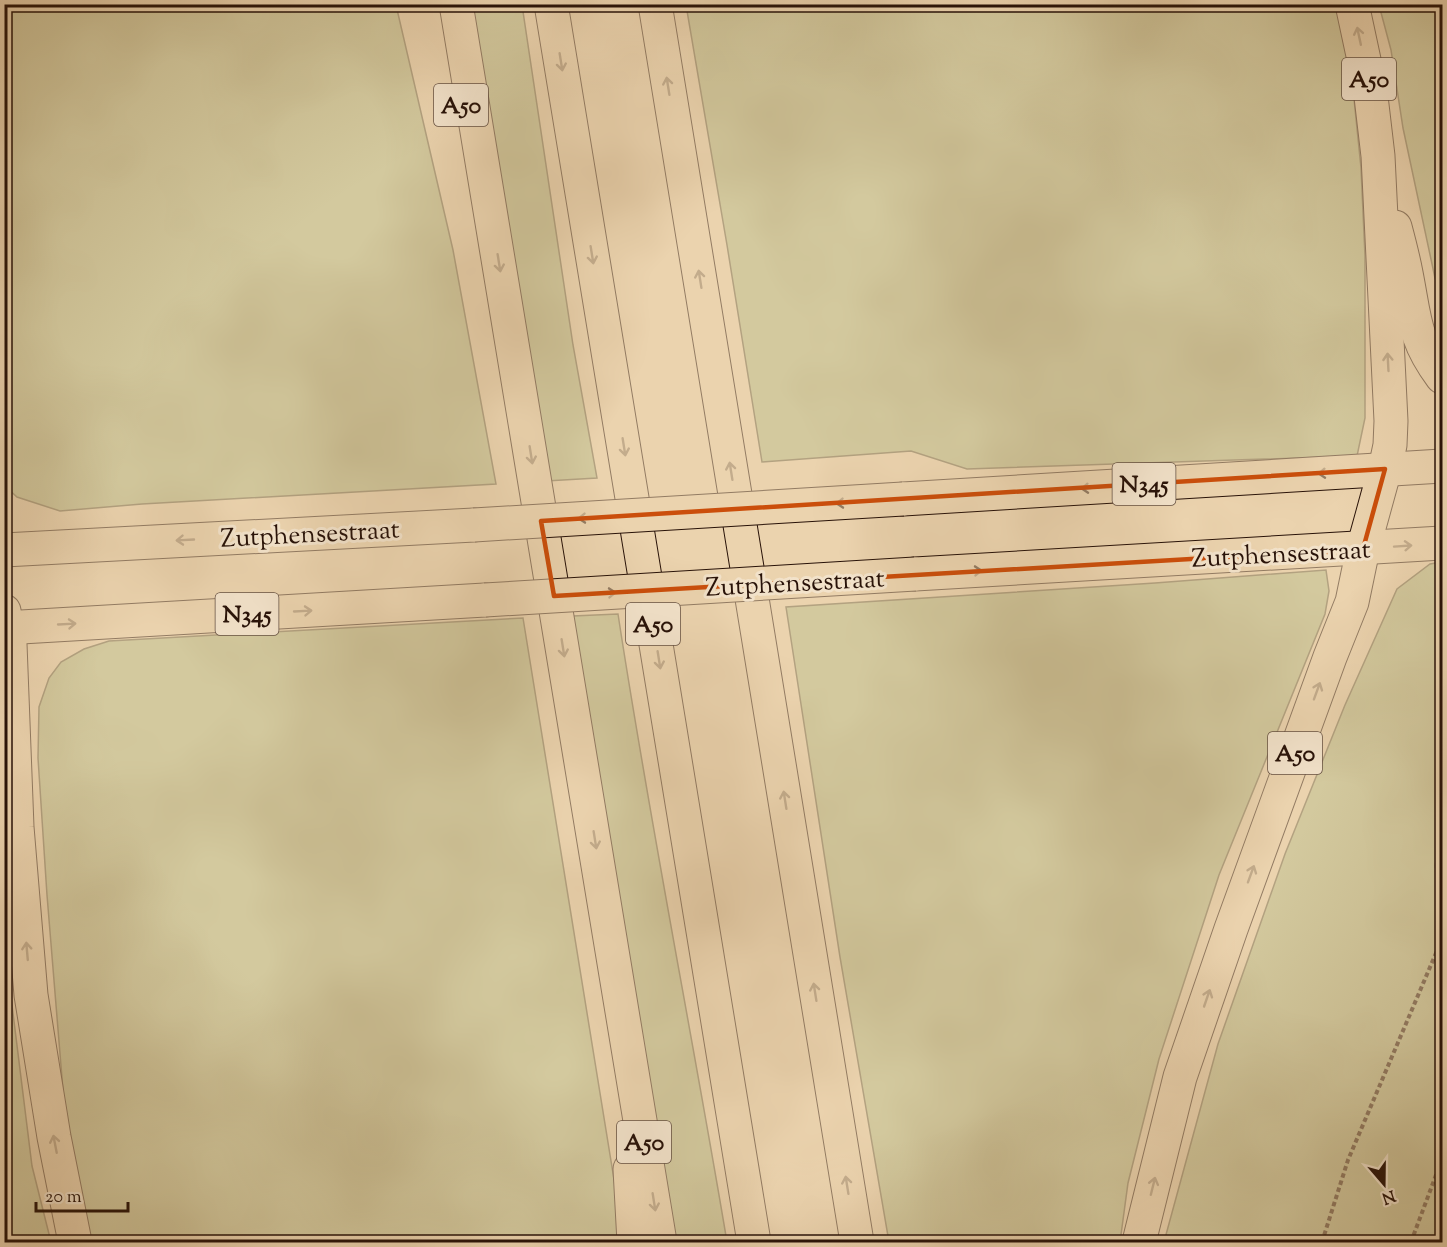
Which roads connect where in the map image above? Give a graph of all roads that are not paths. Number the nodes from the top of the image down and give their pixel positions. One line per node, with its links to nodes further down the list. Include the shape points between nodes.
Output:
1 (434, 4): 7 (main road, A50)
2 (456, 4): 7 (main road, A50)
3 (551, 4): 19 (main road, A50, one-way to 19)
4 (655, 4): 20 (main road, one-way to 4)
5 (1352, 4): 6 (main road, A50, one-way to 5, via 1370,88)
6 (1378, 156): 8 (main road, via 1417,333); 10 (main road, A50, one-way to 6, via 1391,421)
7 (489, 205): 15 (main road, A50, one-way to 15)
8 (1443, 378)
9 (1443, 466): 10 (main road, Zutphensestraat / N345)
10 (1385, 469): 12 (main road, A50); 13 (main road, Zutphensestraat / N345, one-way to 13, bridge)
11 (1443, 543): 12 (main road, Zutphensestraat / N345, one-way to 11)
12 (1363, 549): 14 (main road, Zutphensestraat / N345, one-way to 12, bridge, via 485,600); 21 (main road, A50, one-way to 12, via 1180,1077 1353,602)
13 (4, 550)
14 (6, 622): 16 (main road, one-way to 14, via 31,995)
15 (628, 1041): 17 (main road, A50); 18 (main road, A50, one-way to 18)
16 (75, 1242)
17 (634, 1242)
18 (660, 1242)
19 (754, 1242)
20 (857, 1242)
21 (1139, 1242)

